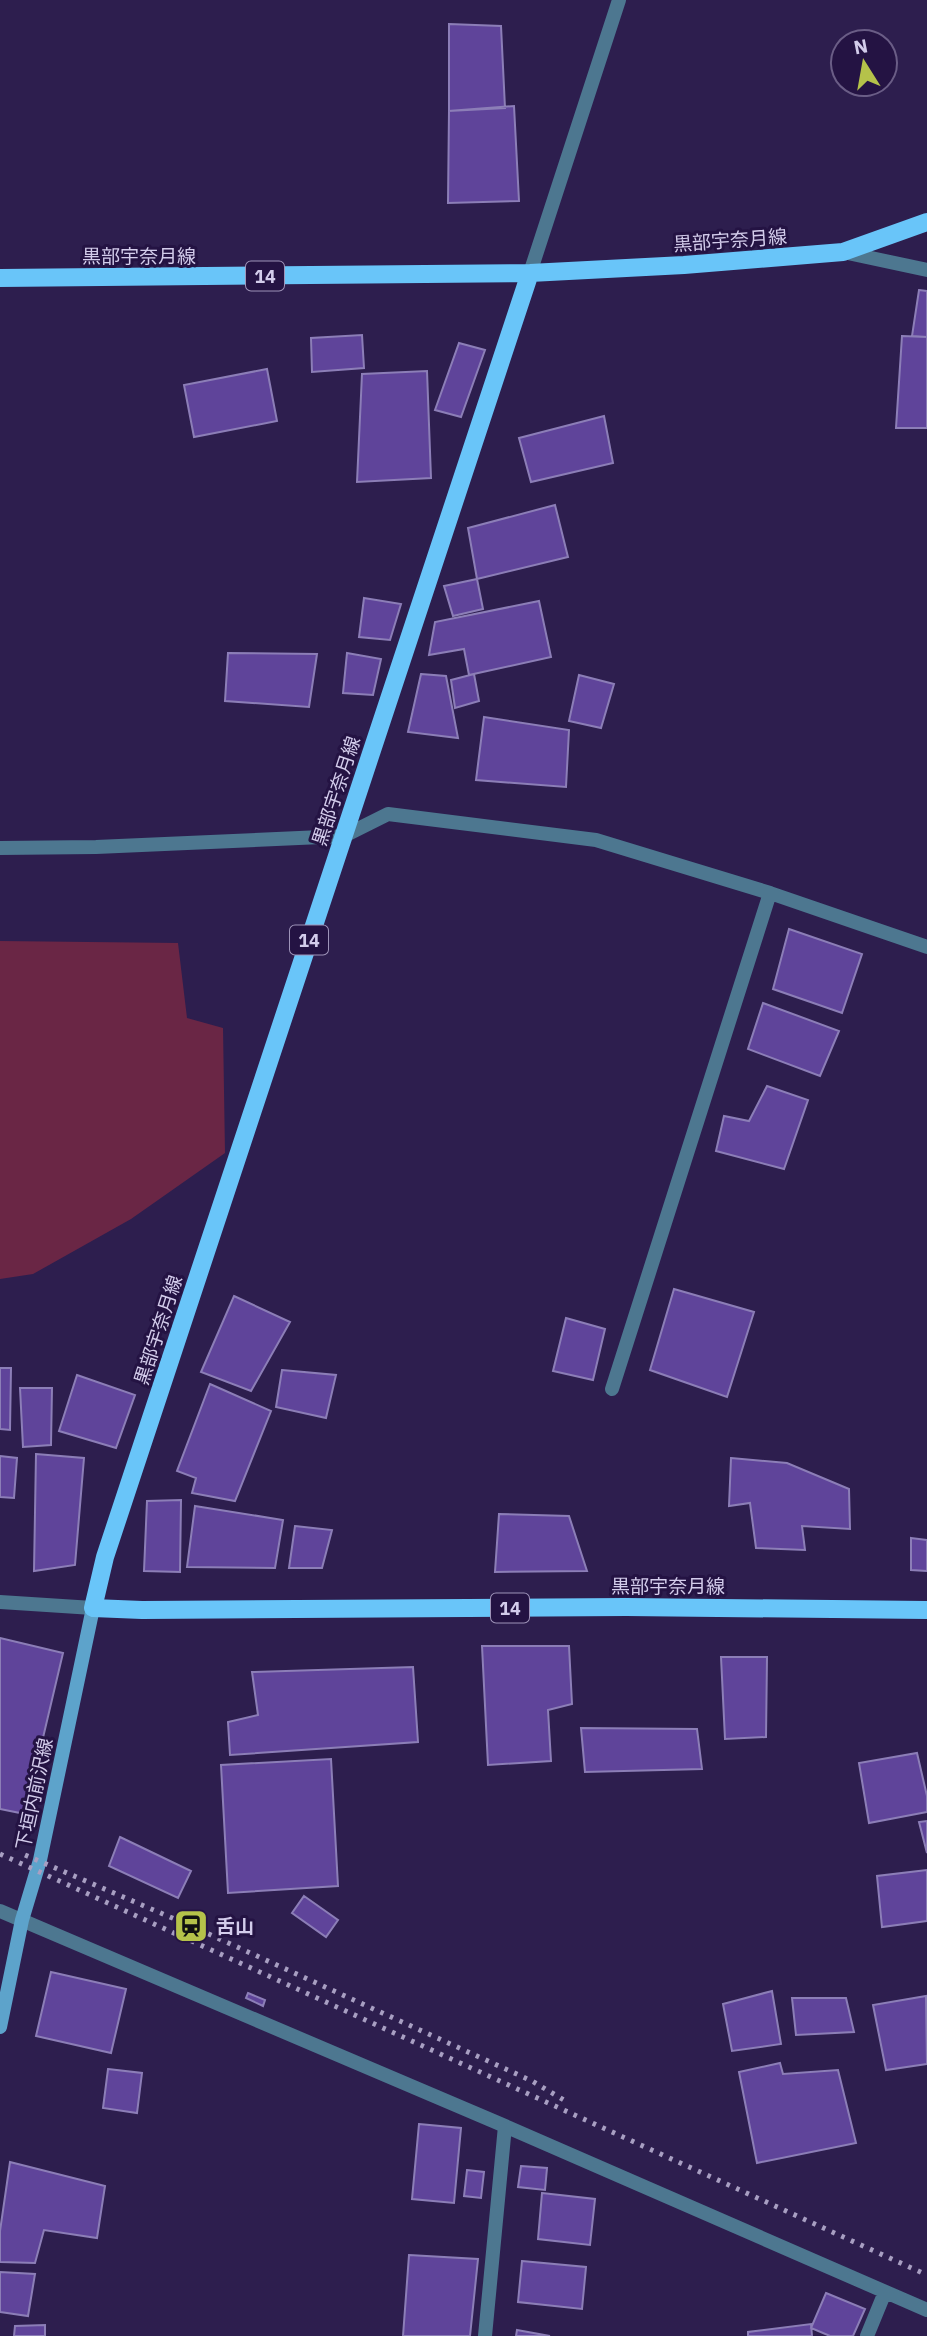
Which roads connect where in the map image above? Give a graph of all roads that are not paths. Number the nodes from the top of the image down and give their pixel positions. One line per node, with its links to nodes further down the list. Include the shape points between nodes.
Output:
1 (619, 0): 5 (street)
2 (927, 222): 3 (main road, 黒部宇奈月線 / 14)
3 (843, 252): 4 (street); 5 (main road, 黒部宇奈月線 / 14)
4 (927, 270)
5 (530, 273): 6 (main road, 黒部宇奈月線 / 14); 7 (main road, 黒部宇奈月線 / 14)
6 (0, 278)
7 (344, 836): 8 (street); 9 (street, via 388,814 596,840); 13 (main road, 黒部宇奈月線 / 14, via 110,1544)
8 (0, 848)
9 (769, 893): 10 (street); 11 (street)
10 (927, 947)
11 (612, 1389)
12 (0, 1602): 13 (street)
13 (93, 1608): 14 (main road, 黒部宇奈月線 / 14); 16 (main road, 下垣内前沢線, via 40,1860)
14 (927, 1610)
15 (0, 1911): 16 (street)
16 (22, 1920): 17 (main road, 下垣内前沢線); 18 (street)
17 (0, 2027)
18 (505, 2126): 19 (street); 21 (street)
19 (885, 2292): 20 (street); 22 (street)
20 (927, 2310)
21 (485, 2336)
22 (867, 2336)

